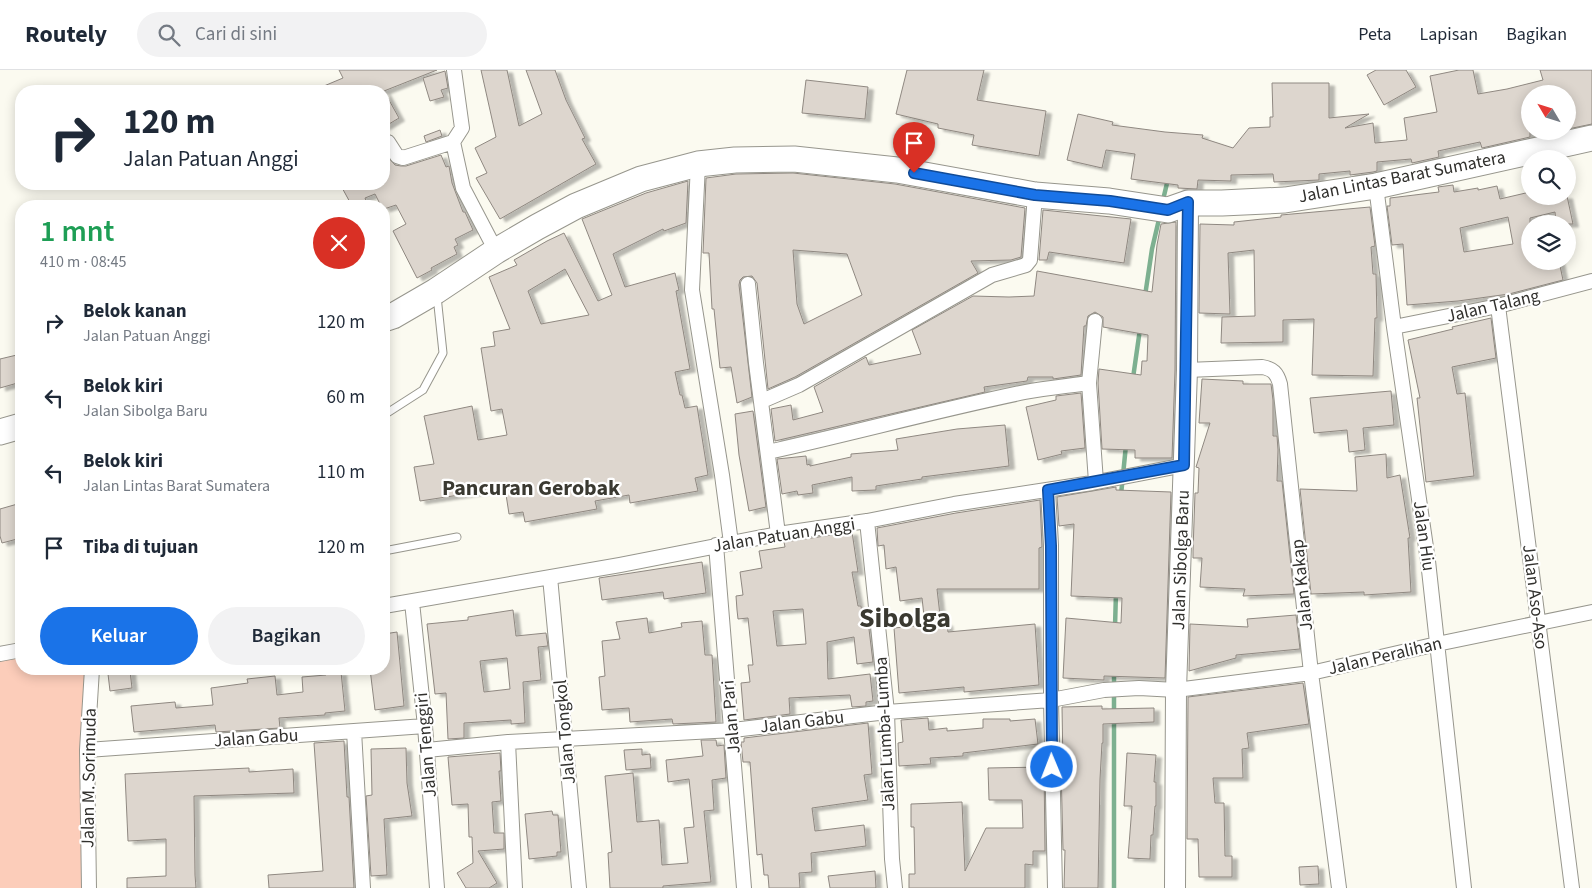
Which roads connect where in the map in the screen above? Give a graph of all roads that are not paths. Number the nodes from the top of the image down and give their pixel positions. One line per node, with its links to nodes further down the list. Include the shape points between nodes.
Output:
1 (454, 70): 3 (street, via 462,128)
2 (1592, 138): 6 (highway, Jalan Lintas Barat Sumatera)
3 (453, 142): 4 (street, via 404,158 397,156); 9 (street, via 463,188)
4 (390, 145)
5 (698, 164): 7 (highway, Jalan Lintas Barat Sumatera, via 794,159 897,170); 9 (highway, Jalan Lintas Barat Sumatera, via 641,179 576,206); 30 (street, via 692,290)
6 (1376, 186): 8 (highway, Jalan Lintas Barat Sumatera, via 1285,200); 16 (street, Jalan Hiu)
7 (1035, 195): 8 (highway, Jalan Lintas Barat Sumatera); 19 (street, via 1030,260 1026,265 992,275 799,385)
8 (1168, 207): 17 (street, Jalan Sibolga Baru)
9 (496, 251): 12 (highway, Jalan Lintas Barat Sumatera)
10 (1592, 280): 13 (street, Jalan Talang)
11 (748, 284): 19 (street)
12 (436, 291): 14 (highway, Jalan Lintas Barat Sumatera); 20 (lane, via 443,353 424,390)
13 (1498, 306): 16 (street, Jalan Talang); 37 (street, Jalan Aso-Aso)
14 (390, 317)
15 (1095, 321): 18 (street)
16 (1394, 328): 38 (street, Jalan Hiu)
17 (1187, 370): 24 (street, Jalan Sibolga Baru); 41 (street, Jalan Kakap, via 1262,367 1278,375)
18 (1089, 383): 23 (street, via 1027,392); 25 (street)
19 (762, 401): 23 (street)
20 (390, 411)
21 (15, 428): 22 (highway)
22 (0, 432)
23 (768, 452): 28 (street)
24 (1184, 465): 25 (street, Jalan Patuan Anggi); 43 (street, Jalan Sibolga Baru)
25 (1096, 482): 26 (street, Jalan Patuan Anggi)
26 (1048, 490): 27 (street, Jalan Patuan Anggi); 44 (street)
27 (868, 521): 28 (street, Jalan Patuan Anggi); 45 (street, Jalan Lumba-Lumba)
28 (778, 534): 30 (street, Jalan Patuan Anggi)
29 (457, 538): 32 (lane)
30 (731, 543): 31 (street, Jalan Patuan Anggi)
31 (716, 545): 33 (street, Jalan Patuan Anggi); 47 (street, Jalan Pari)
32 (390, 550)
33 (550, 577): 34 (street, Jalan Patuan Anggi); 49 (street, Jalan Tongkol)
34 (412, 602): 35 (street, Jalan Patuan Anggi); 46 (street, Jalan Tenggiri)
35 (390, 605)
36 (1592, 612): 37 (street, Jalan Peralihan)
37 (1538, 624): 38 (street, Jalan Peralihan); 64 (street, Jalan Aso-Aso)
38 (1437, 644): 41 (street, Jalan Peralihan); 63 (street, Jalan Hiu)
39 (15, 651): 40 (street)
40 (0, 654)
41 (1311, 673): 43 (street, Jalan Peralihan); 62 (street, Jalan Kakap)
42 (92, 675): 51 (street, Jalan M. Sorimuda)
43 (1176, 690): 44 (street, Jalan Gabu, via 1104,690); 61 (street, Jalan Sibolga Baru)
44 (1051, 700): 45 (street, Jalan Gabu); 60 (street)
45 (886, 712): 47 (street, Jalan Gabu); 59 (street, Jalan Lumba-Lumba)
46 (425, 726): 48 (street, Jalan Gabu); 52 (street, Jalan Tenggiri)
47 (732, 730): 49 (street, Jalan Gabu); 58 (street, Jalan Pari)
48 (354, 731): 51 (street, Jalan Gabu); 54 (street)
49 (566, 740): 50 (street, Jalan Gabu); 57 (street, Jalan Tongkol)
50 (508, 742): 52 (street, Jalan Gabu); 56 (street)
51 (87, 750): 53 (street, Jalan M. Sorimuda)
52 (427, 750): 55 (street, Jalan Tenggiri)
53 (89, 888)
54 (363, 888)
55 (436, 888)
56 (515, 888)
57 (578, 888)
58 (744, 888)
59 (895, 888)
60 (1055, 888)
61 (1175, 888)
62 (1339, 888)
63 (1464, 888)
64 (1572, 888)

